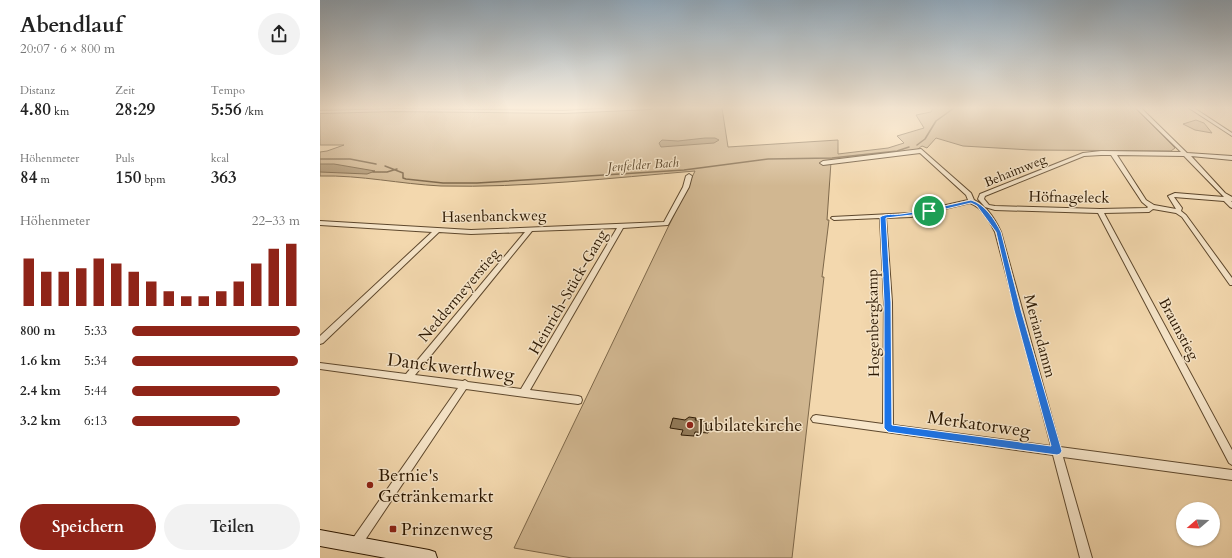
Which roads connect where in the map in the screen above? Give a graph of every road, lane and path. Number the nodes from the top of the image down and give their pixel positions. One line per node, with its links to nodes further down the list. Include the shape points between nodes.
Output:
1 (1165, 134): 3 (street)
2 (1113, 153): 3 (street); 9 (street, Behaimweg, via 1075,157 982,195 981,199); 11 (street, Höfnageleck, via 1144,201)
3 (1185, 154): 4 (street); 7 (street)
4 (1232, 158)
5 (823, 164): 8 (street, Meriandamm, via 920,151 969,194)
6 (689, 176): 17 (street, Hasenbanckweg, via 686,187 666,224)
7 (1230, 198): 10 (street, via 1226,199); 13 (street, via 1172,196 1179,208)
8 (971, 201): 14 (street, Behaimweg, via 922,213); 29 (street, Meriandamm, via 984,210 998,232)
9 (985, 204): 12 (street, Höfnageleck, via 995,208)
10 (1232, 206)
11 (1152, 207): 12 (street, Höfnageleck, via 1144,211); 13 (street, Höfnageleck)
12 (1100, 211): 30 (street, Braunstieg)
13 (1178, 211): 20 (street)
14 (883, 217): 15 (street, Behaimweg); 28 (street, Hogenbergkamp, via 888,302)
15 (834, 218)
16 (320, 223): 19 (street, Hasenbanckweg)
17 (621, 226): 18 (street, Hasenbanckweg); 25 (street, Heinrich-Stück-Gang)
18 (531, 229): 19 (street, Hasenbanckweg, via 471,232); 23 (street, Neddermeyerstieg)
19 (437, 230): 21 (street)
20 (1232, 283)
21 (320, 341)
22 (320, 366): 23 (street, Danckwerthweg)
23 (408, 378): 24 (street, Danckwerthweg)
24 (465, 384): 25 (street, Danckwerthweg); 33 (street)
25 (524, 392): 26 (street, Danckwerthweg)
26 (578, 400)
27 (816, 419): 28 (street, Merkatorweg)
28 (888, 428): 29 (street, Merkatorweg)
29 (1057, 451): 31 (street, Merkatorweg); 36 (street, Meriandamm)
30 (1232, 460)
31 (1232, 475)
32 (320, 538): 33 (main road)
33 (355, 545): 34 (main road)
34 (393, 555): 35 (main road)
35 (429, 558)
36 (1086, 558)

